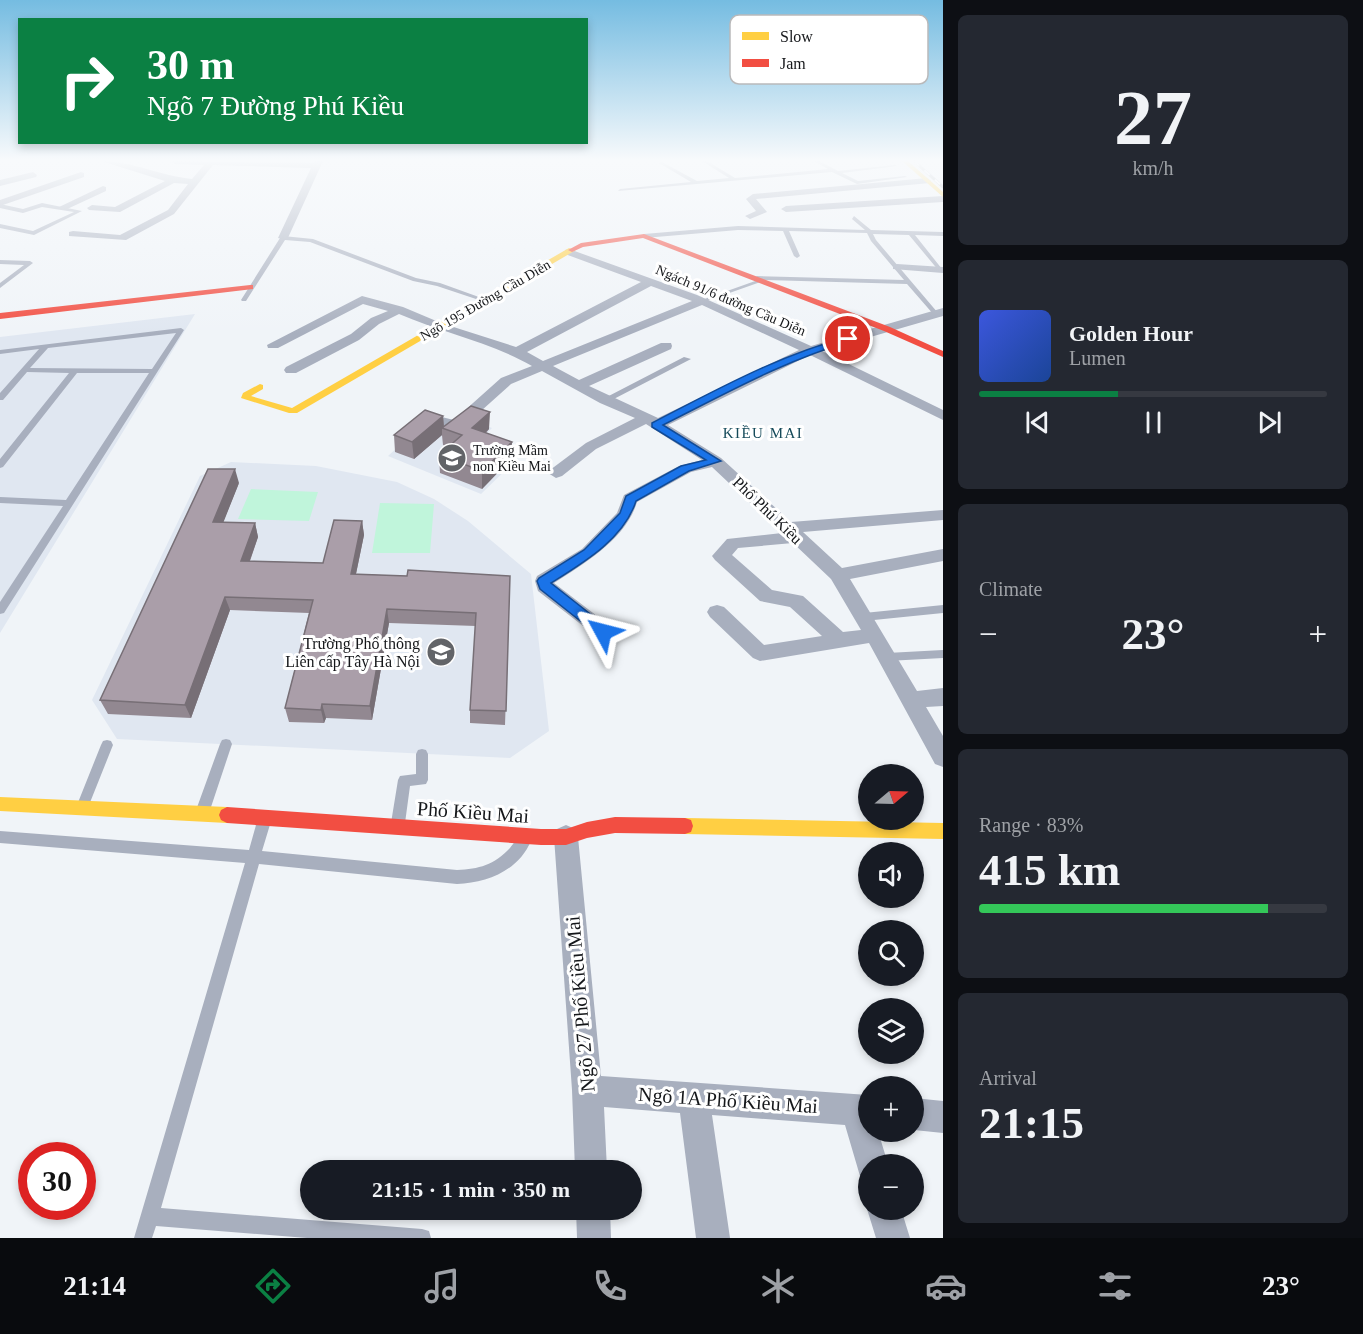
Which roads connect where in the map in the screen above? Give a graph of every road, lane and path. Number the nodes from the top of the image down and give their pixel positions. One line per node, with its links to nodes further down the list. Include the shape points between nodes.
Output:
1 (63, 219): 5 (lane, via 34,233)
2 (158, 219): 9 (street, via 122,238)
3 (292, 219): 12 (street)
4 (855, 219): 7 (lane)
5 (0, 226)
6 (785, 229): 7 (lane, Ngõ 195 Đường Cầu Diễn); 11 (lane, Ngõ 195 Đường Cầu Diễn, via 738,228); 14 (lane)
7 (868, 231): 8 (lane, Ngõ 195 Đường Cầu Diễn); 16 (lane)
8 (911, 233): 10 (lane, Ngõ 195 Đường Cầu Diễn); 17 (lane)
9 (73, 234)
10 (943, 234)
11 (644, 236): 13 (main road, Ngõ 195 Đường Cầu Diễn, via 581,245); 18 (main road)
12 (283, 238): 22 (lane); 23 (lane, via 311,240 415,280)
13 (569, 252): 19 (street, Ngách 91/6 đường Cầu Diễn); 23 (main road, Ngõ 195 Đường Cầu Diễn)
14 (796, 256)
15 (0, 262): 21 (lane, via 30,263)
16 (897, 267): 17 (street); 20 (lane)
17 (941, 269)
18 (760, 279): 20 (lane); 24 (lane); 30 (main road)
19 (651, 281): 24 (street, Ngách 91/6 đường Cầu Diễn); 36 (street)
20 (909, 282): 26 (lane)
21 (0, 286)
22 (247, 294): 27 (main road); 29 (main road)
23 (488, 301): 28 (main road, Ngõ 195 Đường Cầu Diễn)
24 (702, 301): 34 (street, Ngách 91/6 đường Cầu Diễn); 39 (street)
25 (399, 310): 28 (street, Phố Phú Kiều); 31 (street, Phố Phú Kiều, via 362,300); 42 (street)
26 (939, 313): 30 (street)
27 (0, 316)
28 (442, 326): 36 (street, Phố Phú Kiều); 45 (main road, Ngõ 195 Đường Cầu Diễn, via 293,411 246,398)
29 (0, 328)
30 (887, 329): 34 (street); 37 (main road)
31 (273, 345)
32 (666, 346): 44 (street)
33 (45, 347): 35 (lane); 40 (lane); 43 (lane, via 181,330)
34 (810, 350): 48 (street, Ngách 91/6 đường Cầu Diễn); 50 (street)
35 (0, 352)
36 (518, 352): 39 (street, Phố Phú Kiều)
37 (943, 354)
38 (687, 359): 47 (lane)
39 (542, 367): 44 (street, Phố Phú Kiều); 49 (street, via 506,381 457,425)
40 (25, 370): 41 (lane); 46 (lane)
41 (75, 370): 43 (lane); 52 (lane)
42 (291, 370)
43 (154, 371): 55 (lane)
44 (579, 385): 47 (street, Phố Phú Kiều)
45 (260, 387)
46 (0, 398)
47 (605, 400): 50 (street, Phố Phú Kiều)
48 (941, 413)
49 (425, 417)
50 (652, 422): 51 (street, Phố Phú Kiều); 53 (street, via 591,446)
51 (715, 461): 57 (street, Phố Phú Kiều); 64 (street, via 685,469 630,499 626,515 588,553 544,581 545,586)
52 (0, 465)
53 (556, 473)
54 (0, 500): 55 (lane)
55 (70, 503): 61 (lane)
56 (943, 515): 57 (street)
57 (792, 532): 59 (street, Phố Phú Kiều); 66 (street, via 733,543 721,556 767,596 796,601)
58 (943, 555): 59 (street)
59 (838, 575): 63 (street, Phố Phú Kiều)
60 (943, 609): 63 (lane)
61 (0, 610)
62 (717, 612): 66 (street, via 760,653)
63 (864, 617): 65 (street, Phố Phú Kiều)
64 (603, 632)
65 (874, 634): 66 (street); 68 (street, Phố Phú Kiều)
66 (839, 640)
67 (943, 654): 68 (lane)
68 (887, 657): 70 (street, Phố Phú Kiều)
69 (943, 697): 70 (street)
70 (912, 700): 74 (street, Phố Phú Kiều)
71 (226, 744): 77 (lane)
72 (107, 745): 76 (lane)
73 (422, 754): 79 (lane, via 423,780 404,780)
74 (943, 757)
75 (0, 804): 76 (main road, Phố Kiều Mai)
76 (82, 808): 77 (main road, Phố Kiều Mai)
77 (201, 816): 78 (main road, Phố Kiều Mai)
78 (265, 818): 79 (main road, Phố Kiều Mai); 84 (lane)
79 (397, 826): 81 (main road, Phố Kiều Mai)
80 (943, 831): 83 (main road, Phố Kiều Mai, via 615,825)
81 (528, 836): 83 (main road, Phố Kiều Mai); 84 (lane, via 510,860 493,872 475,877)
82 (0, 837): 84 (lane)
83 (566, 837): 85 (street, Ngõ 27 Phố Kiều Mai)
84 (255, 857): 91 (lane)
85 (587, 1090): 86 (street, Ngõ 1A Phố Kiều Mai); 90 (street, Ngõ 27 Phố Kiều Mai)
86 (694, 1098): 87 (street, Ngõ 1A Phố Kiều Mai); 97 (street)
87 (858, 1110)
88 (924, 1115): 89 (street)
89 (943, 1117)
90 (590, 1160)
91 (149, 1216): 94 (lane); 95 (lane)
92 (593, 1220): 96 (street)
93 (887, 1220): 98 (street)
94 (142, 1238)
95 (423, 1238)
96 (594, 1238)
97 (713, 1238)
98 (893, 1238)

